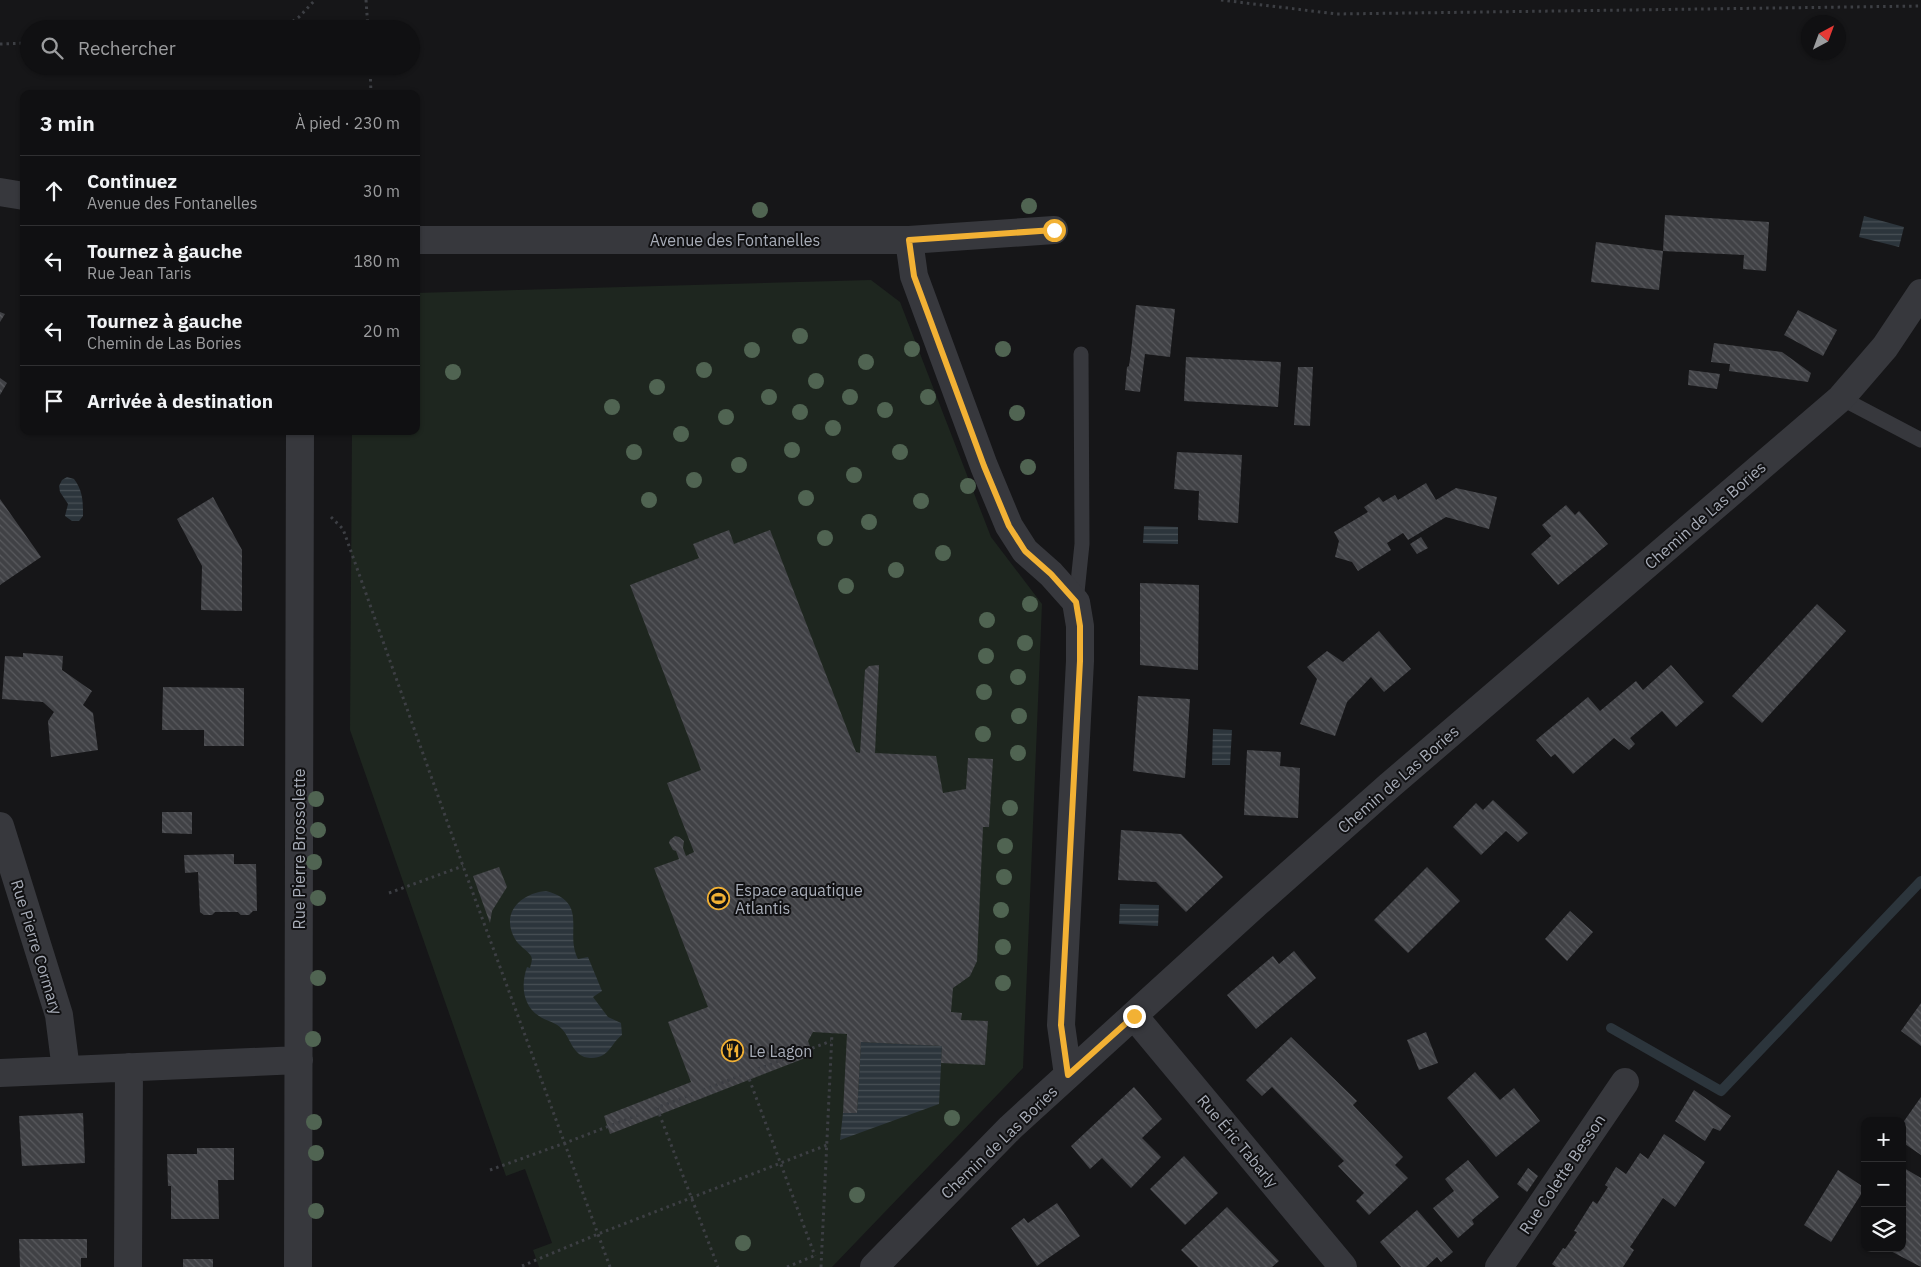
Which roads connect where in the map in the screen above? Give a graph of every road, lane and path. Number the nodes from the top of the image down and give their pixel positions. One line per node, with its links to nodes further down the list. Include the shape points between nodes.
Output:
1 (316, 0): 5 (path)
2 (366, 0): 6 (path)
3 (1221, 0): 4 (path, via 1337,14)
4 (1921, 6)
5 (295, 20)
6 (367, 20)
7 (20, 43): 8 (path)
8 (0, 44)
9 (371, 75): 10 (path)
10 (372, 90)
11 (0, 192): 12 (street)
12 (20, 195)
13 (1054, 230): 15 (street, Avenue des Fontanelles)
14 (420, 240): 15 (street, Avenue des Fontanelles)
15 (909, 240): 22 (street, via 914,276 1009,526 1025,551)
16 (1921, 294): 18 (street, Chemin de Las Bories, via 1885,348)
17 (1081, 354): 22 (lane, via 1082,544)
18 (1841, 398): 20 (lane); 26 (street, Chemin de Las Bories, via 1389,786)
19 (300, 435): 29 (street, Rue Pierre Brossolette)
20 (1921, 440)
21 (331, 517): 24 (path, via 342,529)
22 (1076, 602): 34 (street, via 1080,661 1061,1025)
23 (0, 826): 31 (street, Rue Pierre Cormary, via 59,1015)
24 (463, 866): 25 (path); 37 (path)
25 (389, 893)
26 (1134, 1016): 34 (street, Chemin de Las Bories); 53 (street, Rue Éric Tabarly)
27 (832, 1033): 28 (path)
28 (831, 1041): 33 (path); 38 (path)
29 (298, 1060): 30 (street); 47 (street, Rue Pierre Brossolette)
30 (128, 1067): 31 (street); 46 (street)
31 (66, 1070): 32 (street)
32 (0, 1073)
33 (747, 1073): 36 (path); 39 (path)
34 (1068, 1075): 52 (street, Chemin de Las Bories, via 1010,1128)
35 (1625, 1082): 54 (street, Rue Colette Besson)
36 (657, 1108): 37 (path); 41 (path)
37 (565, 1143): 40 (path); 42 (path)
38 (827, 1145): 39 (path); 43 (path)
39 (780, 1164): 41 (path); 44 (path)
40 (490, 1170)
41 (693, 1198): 42 (path); 49 (path)
42 (598, 1234): 45 (path); 48 (path)
43 (821, 1254): 44 (path); 51 (path)
44 (815, 1256): 50 (path)
45 (522, 1266)
46 (128, 1267)
47 (298, 1267)
48 (610, 1267)
49 (718, 1267)
50 (787, 1267)
51 (821, 1267)
52 (874, 1267)
53 (1343, 1267)
54 (1499, 1267)

